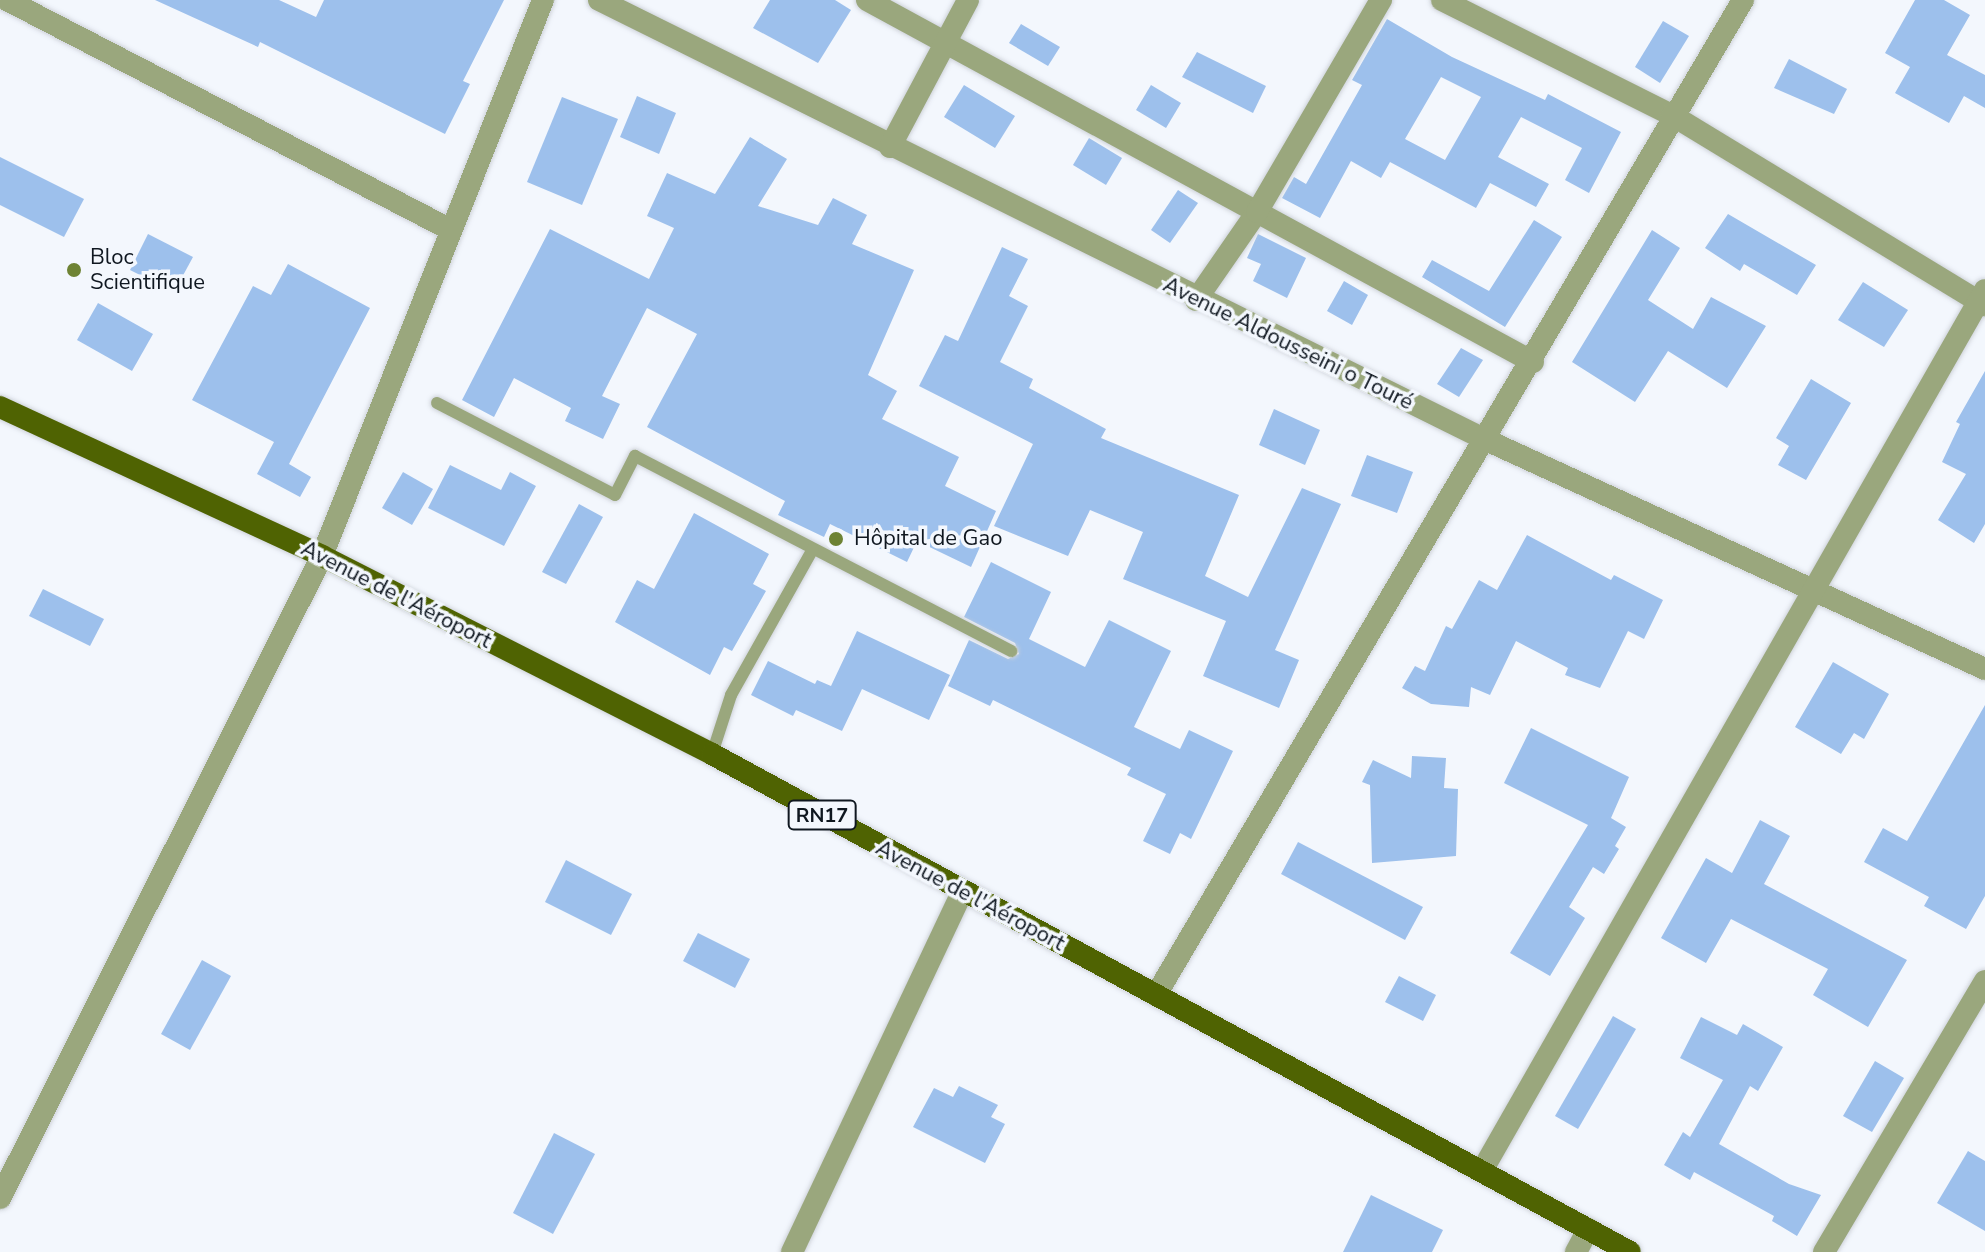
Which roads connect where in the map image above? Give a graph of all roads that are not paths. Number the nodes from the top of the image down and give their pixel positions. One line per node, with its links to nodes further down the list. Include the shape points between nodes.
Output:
1 (7, 0): 9 (street)
2 (543, 0): 14 (street)
3 (599, 0): 12 (street, Avenue Aldousseini o Touré)
4 (867, 0): 10 (street)
5 (968, 0): 10 (street)
6 (1381, 0): 13 (street)
7 (1442, 0): 11 (street)
8 (1743, 0): 11 (street)
9 (46, 9): 14 (street)
10 (943, 41): 12 (street); 13 (street)
11 (1672, 115): 15 (street); 17 (street)
12 (890, 147): 16 (street, Avenue Aldousseini o Touré)
13 (1257, 212): 16 (street); 17 (street)
14 (451, 230): 22 (street)
15 (1983, 299): 23 (street)
16 (1196, 300): 20 (street, Avenue Aldousseini o Touré)
17 (1533, 362): 20 (street)
18 (437, 403): 21 (lane, via 615,495 635,456)
19 (0, 407): 22 (main road, Avenue de l'Aéroport / RN17)
20 (1484, 439): 23 (street, Avenue Aldousseini o Touré); 29 (street)
21 (813, 549): 24 (lane); 26 (lane, via 731,695)
22 (322, 556): 26 (main road, Avenue de l'Aéroport / RN17); 31 (street)
23 (1816, 592): 25 (street, Avenue Aldousseini o Touré); 30 (street)
24 (1011, 651)
25 (1985, 669)
26 (712, 754): 27 (main road, Avenue de l'Aéroport / RN17)
27 (962, 893): 29 (main road, Avenue de l'Aéroport / RN17); 33 (street)
28 (1985, 981): 36 (street)
29 (1156, 995): 30 (main road, Avenue de l'Aéroport / RN17)
30 (1483, 1169): 32 (main road, Avenue de l'Aéroport / RN17)
31 (0, 1198)
32 (1588, 1229): 34 (street); 35 (main road, Avenue de l'Aéroport / RN17)
33 (792, 1252)
34 (1576, 1252)
35 (1630, 1252)
36 (1824, 1252)

